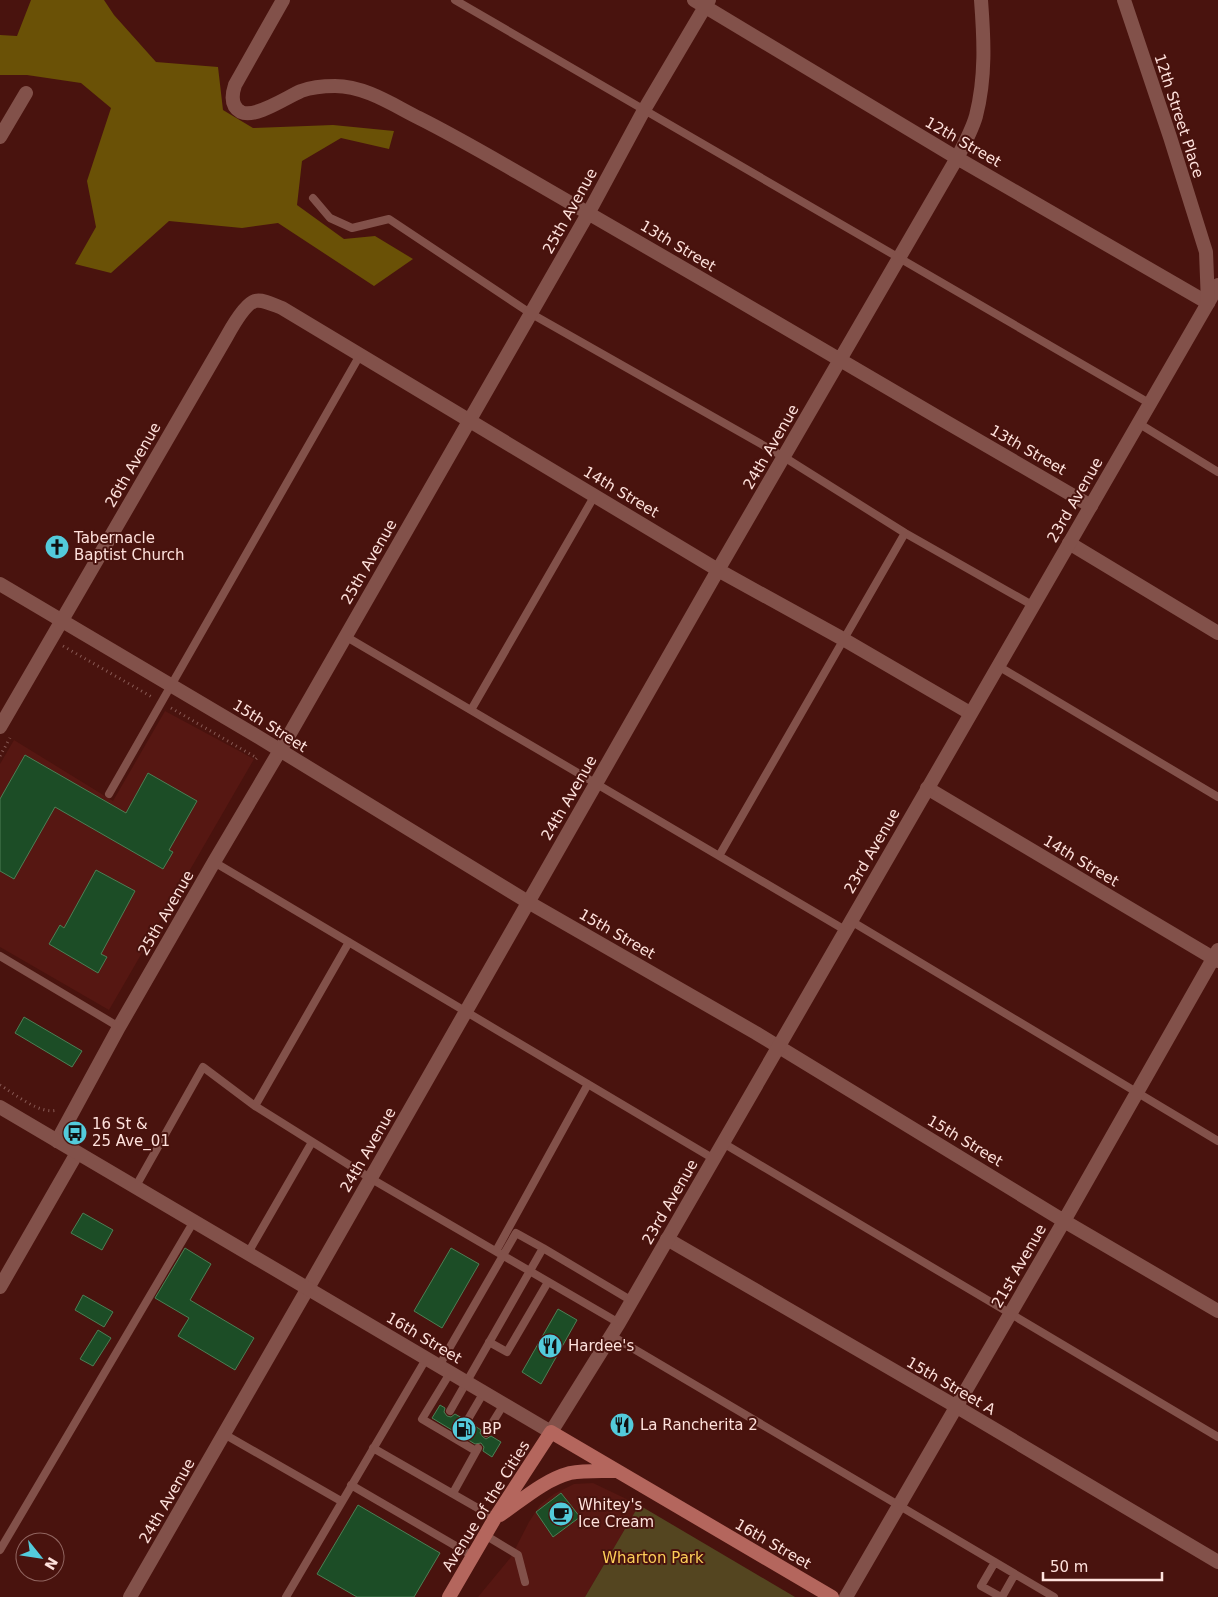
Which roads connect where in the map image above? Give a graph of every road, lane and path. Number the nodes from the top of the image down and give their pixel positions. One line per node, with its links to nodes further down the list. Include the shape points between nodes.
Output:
1 (283, 0): 11 (street, 13th Street, via 235,85 232,96 240,111 257,112 302,91 321,86 357,89 445,131)
2 (455, 0): 7 (lane)
3 (981, 0): 9 (street, 24th Avenue, via 985,52 983,75 976,116)
4 (1124, 0): 15 (street, 12th Street Place, via 1206,252)
5 (703, 2): 7 (street, 25th Avenue); 9 (street, 12th Street)
6 (26, 93): 8 (street)
7 (644, 110): 11 (street, 25th Avenue); 12 (lane)
8 (0, 137)
9 (957, 158): 12 (street, 24th Avenue); 15 (street, 12th Street)
10 (313, 198): 16 (lane, via 330,218 352,228 389,219)
11 (589, 212): 16 (street, 25th Avenue); 18 (street, 13th Street)
12 (899, 258): 18 (street, 24th Avenue); 19 (lane)
13 (1218, 285): 15 (street, 23rd Avenue)
14 (255, 301): 17 (street, 14th Street, via 282,308); 31 (street, 26th Avenue, via 249,304 227,336)
15 (1213, 306): 19 (street, 23rd Avenue)
16 (530, 313): 20 (street, 25th Avenue); 22 (lane)
17 (360, 355): 20 (street, 14th Street); 36 (lane)
18 (840, 361): 22 (street, 24th Avenue); 25 (street, 13th Street)
19 (1149, 403): 21 (street, 23rd Avenue)
20 (469, 420): 24 (street, 14th Street); 33 (street, 25th Avenue)
21 (1138, 423): 23 (lane); 25 (street, 23rd Avenue)
22 (784, 457): 26 (lane); 28 (street, 24th Avenue)
23 (1218, 472)
24 (595, 495): 28 (street, 14th Street); 37 (lane)
25 (1091, 506): 27 (street, 23rd Avenue)
26 (905, 533): 30 (lane); 34 (lane)
27 (1069, 543): 30 (street, 23rd Avenue); 32 (street)
28 (718, 570): 34 (street, 14th Street); 43 (street, 24th Avenue)
29 (0, 584): 31 (street, 15th Street)
30 (1032, 605): 35 (street, 23rd Avenue)
31 (62, 621): 36 (street, 15th Street); 39 (street, 26th Avenue)
32 (1218, 633)
33 (345, 636): 37 (lane); 40 (street, 25th Avenue)
34 (843, 639): 38 (street, 14th Street); 47 (lane)
35 (998, 666): 38 (street, 23rd Avenue); 46 (lane)
36 (171, 685): 40 (street, 15th Street); 45 (lane)
37 (471, 710): 43 (lane)
38 (970, 713): 44 (street, 23rd Avenue)
39 (0, 727)
40 (280, 750): 48 (street, 25th Avenue); 49 (street, 15th Street)
41 (257, 758): 42 (path)
42 (252, 766)
43 (596, 784): 47 (lane); 49 (street, 24th Avenue)
44 (927, 788): 50 (street, 23rd Avenue); 53 (street, 14th Street)
45 (110, 794)
46 (1218, 798)
47 (719, 856): 50 (lane)
48 (214, 862): 51 (lane); 55 (street, 25th Avenue)
49 (528, 902): 54 (street, 24th Avenue); 56 (street, 15th Street)
50 (848, 926): 56 (street, 23rd Avenue); 59 (lane)
51 (349, 942): 54 (lane); 60 (lane)
52 (0, 956): 55 (lane)
53 (1216, 956): 59 (street, 21st Avenue)
54 (465, 1012): 57 (lane); 69 (street, 24th Avenue)
55 (119, 1027): 63 (street, 25th Avenue)
56 (778, 1046): 66 (street, 23rd Avenue); 71 (street, 15th Street)
57 (588, 1084): 68 (lane); 75 (lane)
58 (0, 1085): 62 (path, via 42,1110)
59 (1137, 1093): 64 (lane); 71 (street, 21st Avenue)
60 (255, 1106): 65 (lane); 70 (lane, via 203,1067)
61 (0, 1107): 63 (street, 16th Street)
62 (58, 1110)
63 (57, 1141): 67 (street, 16th Street)
64 (1218, 1141)
65 (312, 1142): 69 (lane); 76 (lane)
66 (723, 1143): 68 (street, 23rd Avenue); 84 (lane)
67 (77, 1153): 70 (street, 16th Street); 80 (street)
68 (714, 1159): 73 (street, 23rd Avenue)
69 (370, 1178): 75 (lane); 81 (street, 24th Avenue)
70 (136, 1186): 72 (street, 16th Street)
71 (1064, 1221): 83 (street, 15th Street); 84 (street, 21st Avenue)
72 (194, 1222): 76 (street, 16th Street); 108 (lane)
73 (667, 1239): 82 (street, 23rd Avenue); 93 (street, 15th Street A)
74 (543, 1248): 77 (lane, via 516,1233); 78 (lane); 82 (lane)
75 (496, 1251): 77 (lane)
76 (248, 1253): 81 (street, 16th Street)
77 (503, 1255): 78 (lane); 89 (lane)
78 (529, 1270): 79 (lane); 87 (lane)
79 (548, 1282): 85 (lane); 87 (lane, via 507,1352)
80 (0, 1287)
81 (308, 1288): 88 (street, 16th Street); 98 (street, 24th Avenue)
82 (632, 1301): 85 (street, 23rd Avenue)
83 (1218, 1311)
84 (1010, 1313): 93 (street, 21st Avenue); 99 (lane)
85 (619, 1323): 86 (street, 23rd Avenue)
86 (612, 1336): 96 (street, 23rd Avenue); 105 (lane)
87 (489, 1342): 90 (lane)
88 (426, 1359): 89 (street, 16th Street); 100 (lane)
89 (445, 1369): 90 (street, 16th Street); 103 (lane, via 422,1419 477,1450)
90 (466, 1382): 91 (street, 16th Street); 94 (lane)
91 (484, 1392): 92 (street, 16th Street); 95 (lane)
92 (504, 1404): 96 (street, 16th Street); 97 (lane)
93 (956, 1407): 105 (street, 21st Avenue); 111 (street, 15th Street A)
94 (450, 1411)
95 (467, 1421)
96 (551, 1432): 101 (main road, 16th Street); 106 (main road, Avenue of the Cities)
97 (486, 1433)
98 (224, 1434): 104 (lane); 114 (street, 24th Avenue)
99 (1218, 1437)
100 (373, 1448): 102 (lane); 103 (lane)
101 (617, 1471): 106 (main road, via 572,1473 559,1477); 117 (main road, 16th Street)
102 (351, 1485): 104 (lane); 109 (lane)
103 (453, 1493): 106 (lane)
104 (341, 1501): 115 (lane)
105 (899, 1505): 110 (lane); 118 (street, 21st Avenue)
106 (496, 1518): 107 (main road, Avenue of the Cities)
107 (486, 1535): 109 (main road, Avenue of the Cities); 113 (lane, via 518,1555)
108 (0, 1550)
109 (473, 1556): 116 (main road, Avenue of the Cities)
110 (995, 1562): 112 (lane); 119 (lane, via 981,1586)
111 (1218, 1562)
112 (1015, 1574): 119 (lane); 120 (lane)
113 (525, 1582)
114 (130, 1597)
115 (286, 1597)
116 (449, 1597)
117 (832, 1597)
118 (846, 1597)
119 (1001, 1597)
120 (1054, 1597)

